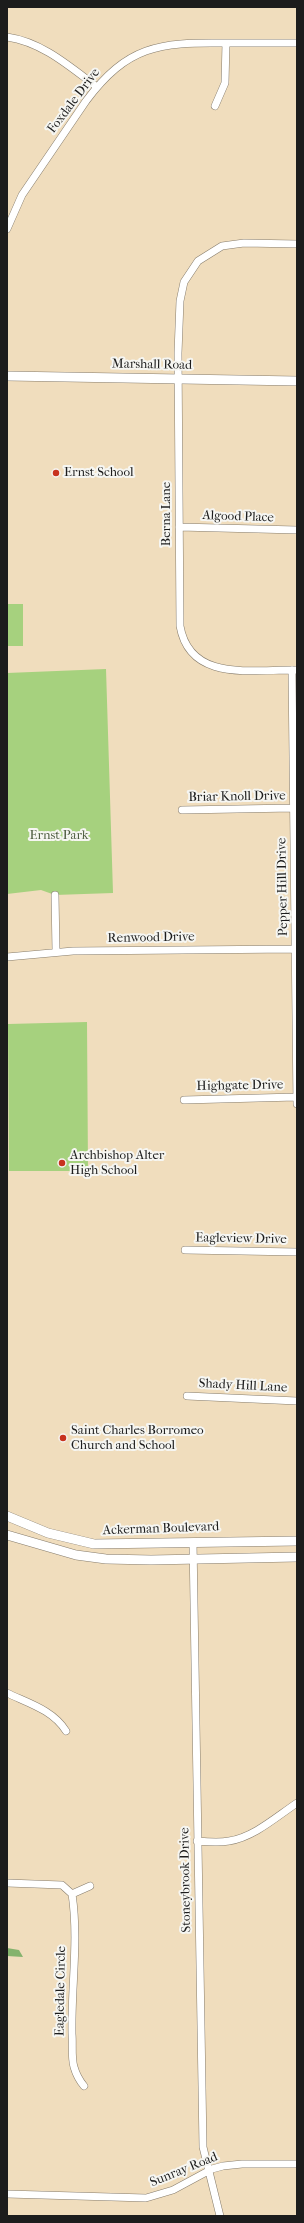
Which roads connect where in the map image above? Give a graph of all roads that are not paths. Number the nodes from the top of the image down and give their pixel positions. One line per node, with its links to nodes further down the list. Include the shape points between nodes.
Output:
1 (7, 37): 4 (street, via 33,43 46,50)
2 (226, 43): 3 (street, Foxdale Drive); 4 (street, Foxdale Drive, via 185,42 153,48 124,62); 5 (street, via 225,83)
3 (297, 43)
4 (97, 87): 6 (street, Foxdale Drive, via 22,195)
5 (214, 106)
6 (8, 221): 7 (street, Foxdale Drive)
7 (7, 229)
8 (297, 244): 10 (street, Berna Lane, via 233,244 222,246 198,261 190,271 181,294)
9 (7, 376): 10 (street, Marshall Road)
10 (178, 379): 11 (street, Marshall Road); 12 (street, Berna Lane)
11 (297, 381)
12 (179, 527): 13 (street, Algood Place); 14 (street, Berna Lane, via 180,626 186,647 198,660 220,668)
13 (297, 530)
14 (295, 670): 15 (street, Pepper Hill Drive)
15 (293, 808): 16 (street, Briar Knoll Drive); 18 (street, Pepper Hill Drive)
16 (182, 810)
17 (55, 895): 19 (street)
18 (295, 948): 19 (street, Renwood Drive); 21 (street, Pepper Hill Drive)
19 (56, 952): 20 (street, Renwood Drive)
20 (7, 957)
21 (296, 1097): 22 (street, Highgate Drive); 23 (street, Pepper Hill Drive)
22 (184, 1100)
23 (297, 1104)
24 (185, 1250): 25 (street, Eagleview Drive)
25 (297, 1252)
26 (187, 1396): 27 (street, Shady Hill Lane)
27 (297, 1401)
28 (7, 1516): 31 (street, Ackerman Boulevard, via 48,1533 94,1544)
29 (7, 1535): 33 (street, Ackerman Boulevard, via 76,1555 151,1560)
30 (297, 1541): 31 (street, Ackerman Boulevard)
31 (193, 1542): 33 (street, Stoneybrook Drive)
32 (297, 1557): 33 (street, Ackerman Boulevard)
33 (193, 1558): 37 (street, Stoneybrook Drive)
34 (7, 1693): 35 (street, via 46,1711 55,1717)
35 (66, 1731)
36 (297, 1803): 37 (street, via 253,1833 241,1838 222,1842)
37 (197, 1841): 43 (street, Stoneybrook Drive, via 203,2147)
38 (7, 1883): 40 (street, via 62,1885)
39 (90, 1886): 40 (street)
40 (72, 1894): 41 (street, Eagledale Circle, via 74,2066)
41 (84, 2086)
42 (297, 2164): 43 (street, Sunray Road, via 242,2164)
43 (208, 2171): 44 (street, Sunray Road, via 173,2190 146,2198); 45 (street, Stoneybrook Drive)
44 (7, 2194)
45 (220, 2216)

